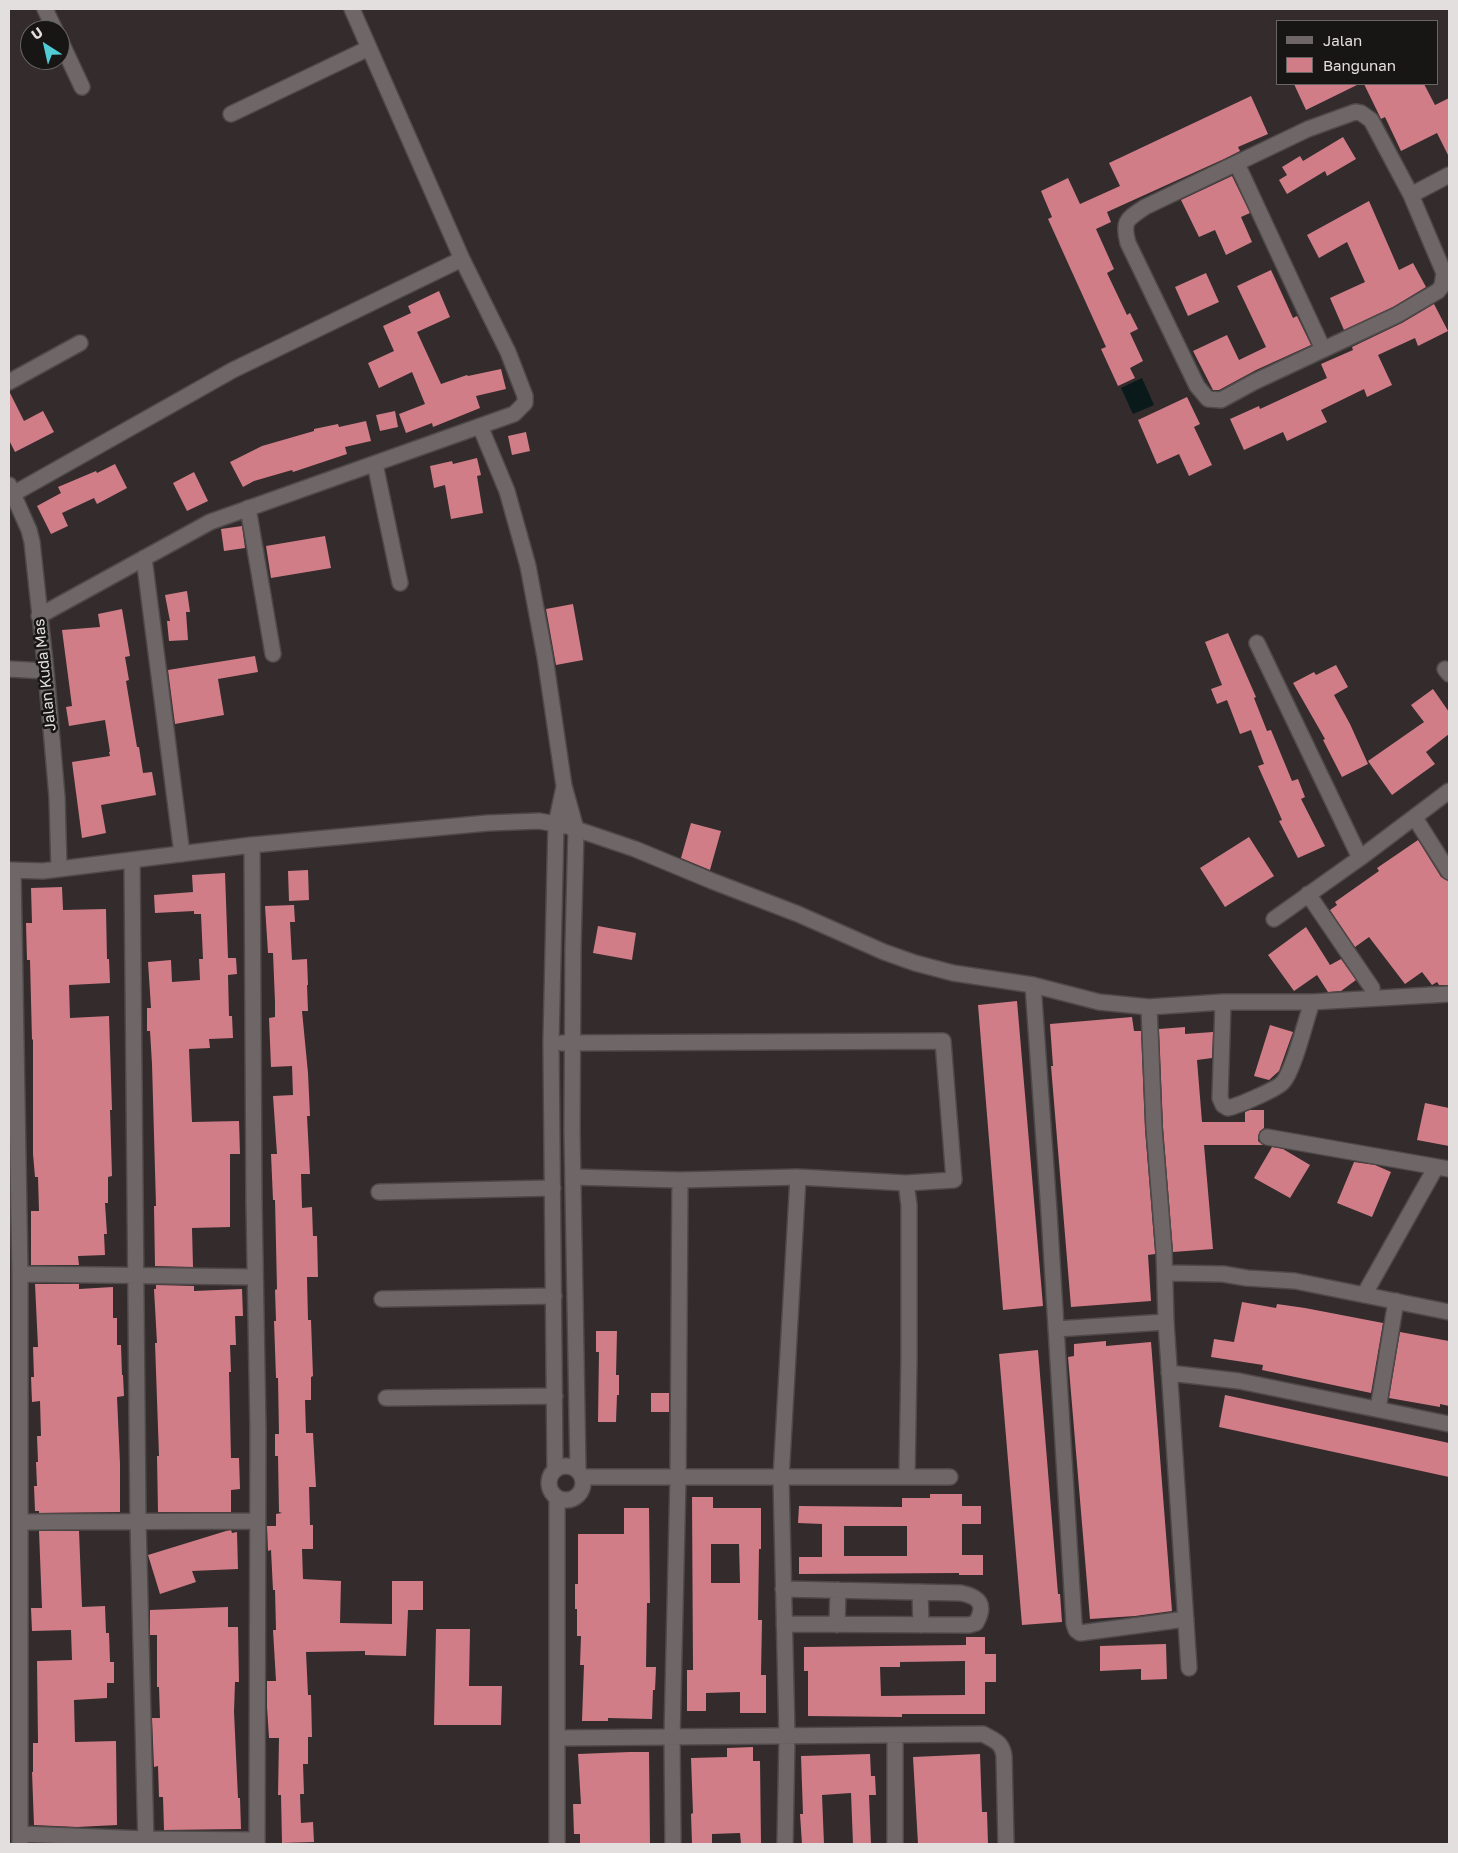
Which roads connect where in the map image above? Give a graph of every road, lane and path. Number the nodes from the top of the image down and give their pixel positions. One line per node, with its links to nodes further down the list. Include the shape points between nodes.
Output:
1 (352, 9): 2 (street)
2 (369, 48): 5 (street); 9 (street)
3 (70, 61): 4 (street)
4 (82, 87)
5 (231, 114)
6 (1237, 164): 8 (street, via 1308,129 1346,114 1361,113 1371,120); 11 (street); 11 (street, via 1145,207 1129,218 1124,229 1128,243 1197,386 1208,399 1221,400)
7 (1449, 176): 8 (street)
8 (1411, 194): 11 (street, via 1444,273 1442,286 1397,315)
9 (462, 259): 13 (street, via 508,352 525,396 525,403 514,414); 15 (street, via 233,370)
10 (80, 343): 12 (street)
11 (1323, 349)
12 (9, 382)
13 (480, 426): 14 (street); 24 (street, via 507,491 528,566)
14 (374, 464): 16 (street); 18 (street)
15 (12, 498): 19 (street, Jalan Kuda Mas, via 32,542)
16 (248, 508): 17 (street, via 210,522); 21 (street)
17 (144, 558): 19 (street); 30 (street)
18 (400, 584)
19 (39, 616): 23 (street, Jalan Kuda Mas)
20 (1257, 644): 31 (street)
21 (273, 654)
22 (9, 669): 23 (street)
23 (46, 671): 33 (street, Jalan Kuda Mas, via 57,797)
24 (564, 786): 27 (street); 28 (street)
25 (1449, 790): 26 (street)
26 (1415, 818): 31 (street); 35 (street)
27 (556, 824): 28 (street); 29 (street, via 488,822); 36 (street)
28 (576, 829): 38 (street); 40 (street, via 635,849 915,963 952,973)
29 (252, 846): 30 (street); 59 (street)
30 (182, 854): 32 (street)
31 (1360, 858): 37 (street)
32 (132, 861): 33 (street); 58 (street)
33 (59, 869): 34 (street)
34 (11, 870): 57 (street)
35 (1449, 872)
36 (554, 894): 38 (street); 46 (street)
37 (1308, 894): 39 (street); 41 (street)
38 (574, 895): 47 (street)
39 (1274, 920)
40 (1033, 986): 45 (street, via 1099,1002); 66 (street)
41 (1372, 988)
42 (1449, 994): 44 (street)
43 (1223, 1002): 44 (street); 44 (street, via 1220,1098 1228,1108 1284,1081); 45 (street)
44 (1312, 1002)
45 (1148, 1007): 56 (street)
46 (551, 1042): 47 (street); 54 (street)
47 (572, 1044): 50 (street); 53 (street, via 943,1041 954,1180)
48 (1267, 1136): 49 (street)
49 (1443, 1168): 60 (street)
50 (573, 1177): 52 (street); 68 (street)
51 (798, 1177): 52 (street); 53 (street); 79 (street)
52 (680, 1180): 78 (street)
53 (906, 1183): 76 (street, via 909,1224)
54 (552, 1188): 55 (street); 61 (street)
55 (379, 1192)
56 (1165, 1273): 60 (street, via 1224,1274 1295,1281); 65 (street)
57 (20, 1274): 58 (street); 83 (street)
58 (136, 1274): 59 (street); 81 (street)
59 (255, 1277): 82 (street)
60 (1364, 1295): 63 (street)
61 (554, 1296): 62 (street); 67 (street)
62 (382, 1299)
63 (1396, 1301): 64 (street); 72 (street)
64 (1449, 1312)
65 (1166, 1322): 66 (street); 69 (street)
66 (1056, 1329): 87 (street, via 1076,1630 1080,1634)
67 (554, 1335): 68 (street); 70 (street)
68 (576, 1337): 75 (street)
69 (1169, 1373): 72 (street, via 1239,1381); 87 (street)
70 (555, 1396): 71 (street); 74 (street)
71 (386, 1398)
72 (1378, 1409): 73 (street)
73 (1449, 1424)
74 (555, 1470): 75 (street, via 566,1466); 80 (street, via 548,1484)
75 (580, 1474): 78 (street); 80 (street, via 583,1488 577,1496 567,1500)
76 (907, 1477): 77 (street); 79 (street)
77 (950, 1477)
78 (678, 1478): 79 (street); 94 (street)
79 (781, 1478): 84 (street)
80 (557, 1498): 95 (street)
81 (138, 1521): 82 (street); 83 (street); 97 (street)
82 (257, 1521): 98 (street)
83 (22, 1522): 96 (street)
84 (783, 1589): 85 (street); 88 (street)
85 (838, 1590): 86 (street); 89 (street)
86 (920, 1592): 90 (street); 90 (street, via 974,1596 981,1614 976,1623 969,1625)
87 (1186, 1620): 91 (street)
88 (784, 1624): 89 (street); 93 (street)
89 (837, 1625): 90 (street)
90 (921, 1625)
91 (1189, 1668)
92 (895, 1735): 93 (street); 102 (street); 103 (street, via 983,1734 1002,1747)
93 (787, 1736): 94 (street); 101 (street)
94 (672, 1737): 95 (street); 100 (street)
95 (558, 1738): 99 (street)
96 (20, 1839): 97 (street)
97 (146, 1842): 98 (street)
98 (257, 1842)
99 (557, 1844)
100 (673, 1844)
101 (785, 1844)
102 (895, 1844)
103 (1006, 1844)

